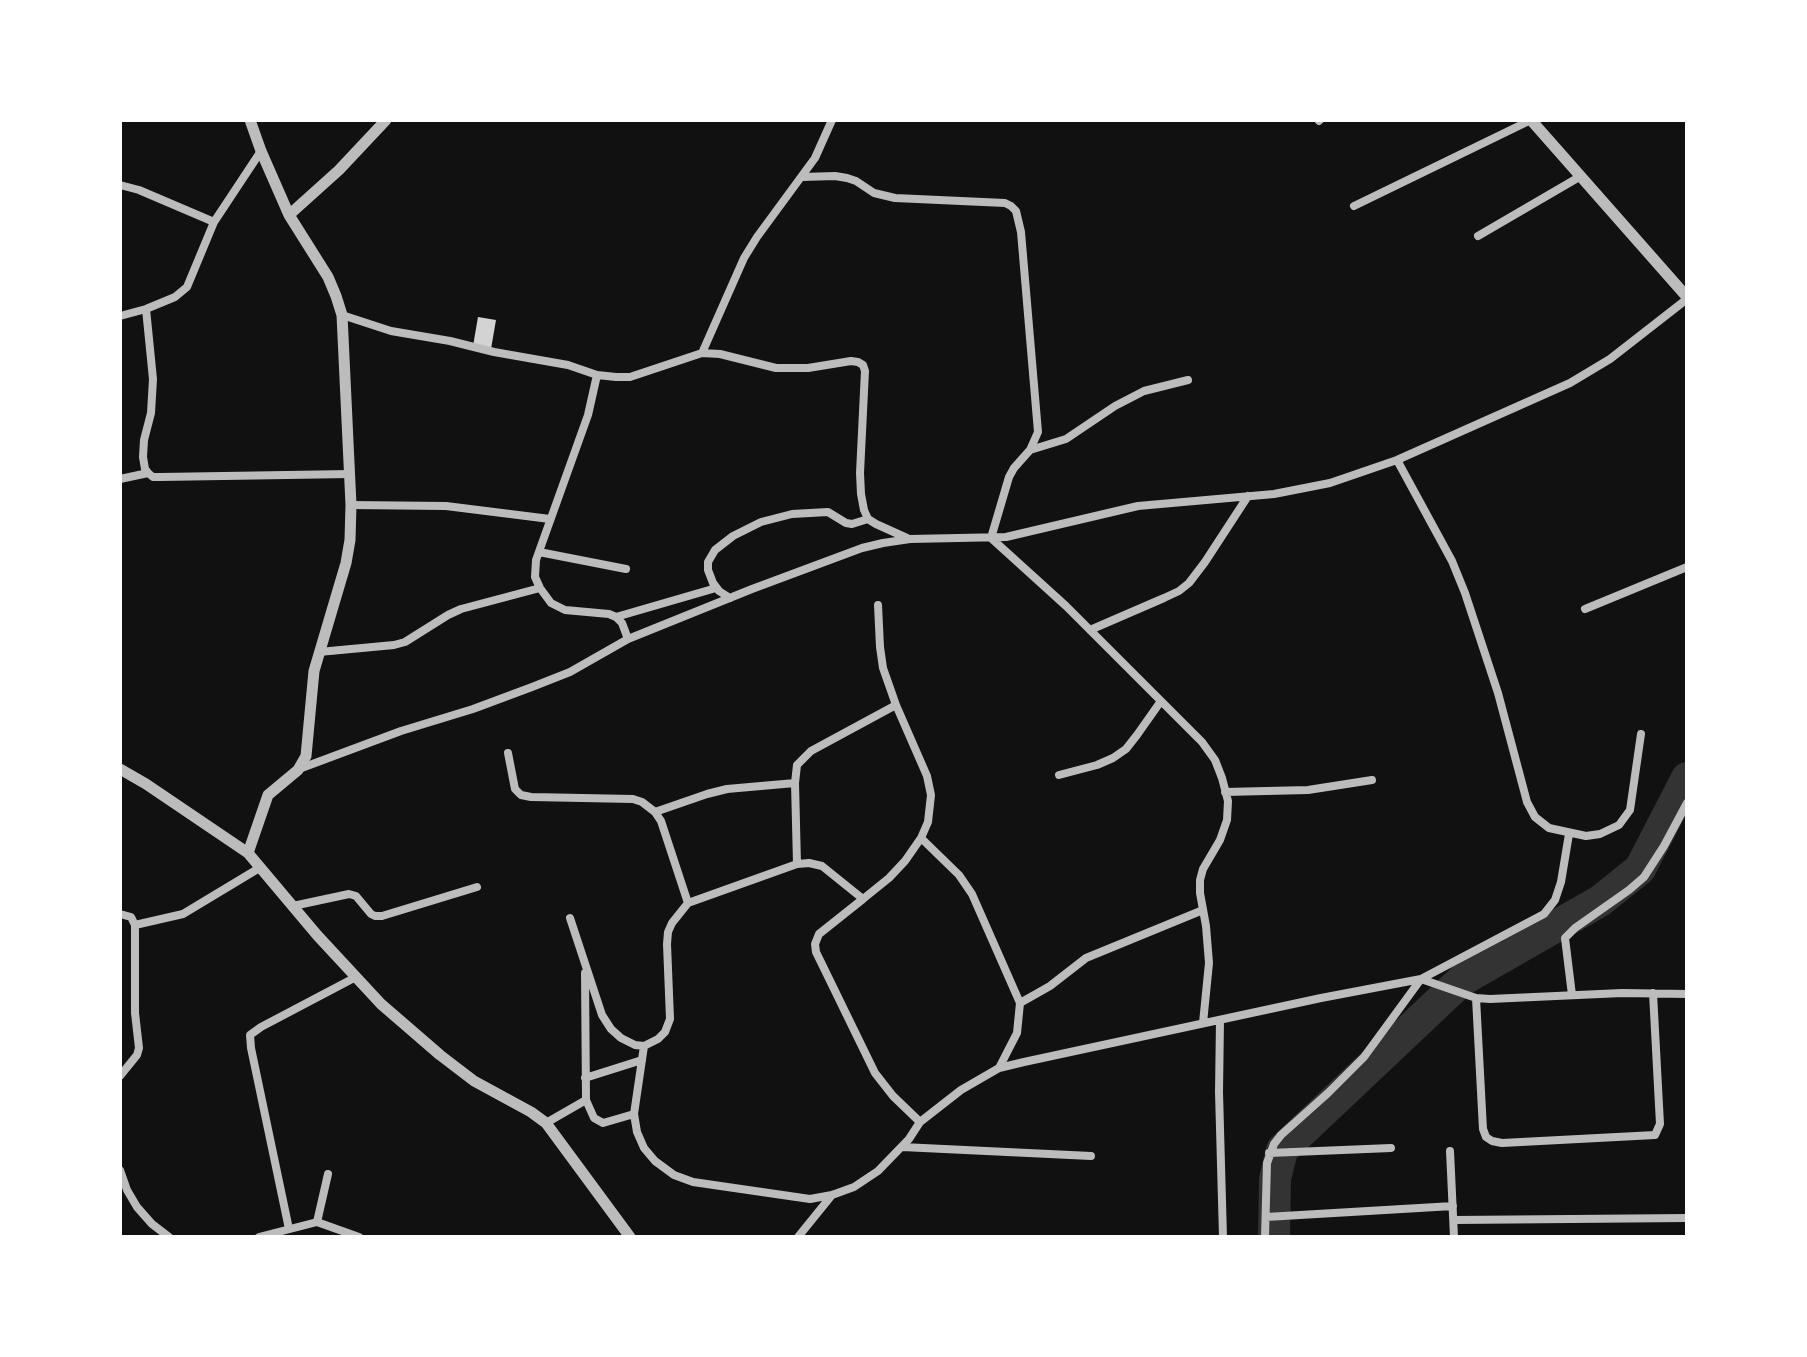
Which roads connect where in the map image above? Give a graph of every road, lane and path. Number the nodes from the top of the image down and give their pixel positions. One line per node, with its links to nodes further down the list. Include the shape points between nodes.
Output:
1 (250, 120): 5 (street)
2 (386, 120): 10 (street)
3 (832, 120): 7 (street)
4 (1531, 120): 6 (street); 9 (street)
5 (261, 151): 10 (street); 11 (street)
6 (1581, 176): 12 (street); 13 (street)
7 (802, 177): 17 (street, via 744,258); 20 (street, via 835,176 883,196 1005,203 1016,211 1038,421)
8 (120, 185): 11 (street)
9 (1354, 206)
10 (289, 215): 15 (street, via 328,277)
11 (214, 222): 14 (street, via 187,287)
12 (1478, 236)
13 (1687, 298): 21 (street, via 1610,359 1570,383)
14 (146, 309): 16 (street); 22 (street, via 153,379 143,457)
15 (342, 315): 18 (street, via 391,331); 23 (street)
16 (120, 316)
17 (702, 353): 18 (street, via 630,377); 28 (street, via 776,368 851,361 863,365 861,494)
18 (597, 375): 27 (street)
19 (1188, 380): 20 (street, via 1144,391 1066,439)
20 (1030, 450): 29 (street, via 1009,477)
21 (1397, 460): 25 (street, via 1330,483); 55 (street, via 1465,593 1527,802 1549,828)
22 (148, 473): 23 (street); 24 (street)
23 (350, 474): 26 (street)
24 (120, 479)
25 (1248, 496): 29 (street, via 1138,506); 40 (street, via 1189,583)
26 (351, 505): 27 (street, via 438,505); 42 (street, via 346,563)
27 (550, 519): 31 (street)
28 (868, 519): 30 (street); 35 (street, via 846,523 821,511 761,522 710,555 708,570)
29 (991, 538): 30 (street); 40 (street)
30 (910, 539): 36 (street, via 862,548)
31 (539, 552): 33 (street); 34 (street, via 535,577)
32 (1687, 567): 38 (street)
33 (626, 569)
34 (540, 588): 39 (street, via 565,610); 42 (street, via 461,609 405,642)
35 (716, 588): 36 (street); 39 (street)
36 (730, 598): 41 (street)
37 (878, 605): 44 (street, via 883,668)
38 (1585, 609)
39 (616, 617): 41 (street)
40 (1090, 630): 43 (street)
41 (628, 639): 48 (street, via 545,682)
42 (319, 652): 48 (street, via 306,756)
43 (1161, 701): 49 (street, via 1126,749 1097,765); 52 (street, via 1215,760)
44 (896, 705): 51 (street, via 811,751 797,765); 56 (street, via 931,795)
45 (1641, 734): 55 (street, via 1630,810 1619,825 1600,834)
46 (508, 753): 54 (street, via 521,795 633,799)
47 (120, 769): 57 (street)
48 (298, 770): 57 (street, via 268,795)
49 (1059, 775)
50 (1372, 780): 52 (street, via 1308,790)
51 (795, 783): 54 (street, via 727,789); 58 (street)
52 (1225, 792): 64 (street, via 1227,820 1200,880)
53 (1687, 803): 73 (street, via 1644,877 1565,938)
54 (655, 812): 62 (street)
55 (1569, 834): 70 (street, via 1561,882 1544,914)
56 (921, 838): 61 (street, via 889,878); 75 (street, via 972,894)
57 (248, 853): 59 (street)
58 (797, 864): 61 (street, via 822,866); 62 (street)
59 (261, 867): 63 (street); 67 (street, via 183,914)
60 (477, 887): 63 (street, via 382,916 371,914 349,894)
61 (863, 899): 87 (street, via 819,934 816,952 875,1073)
62 (688, 903): 80 (street, via 668,932 670,1019 665,1032)
63 (293, 906): 69 (street)
64 (1203, 910): 75 (street, via 1086,958); 79 (street, via 1209,963)
65 (120, 914): 67 (street, via 131,917)
66 (570, 918): 68 (street)
67 (135, 925): 83 (street, via 139,1048)
68 (585, 965): 76 (street); 77 (street)
69 (356, 977): 88 (street, via 440,1055); 102 (street, via 250,1035)
70 (1421, 979): 74 (street); 78 (street); 92 (street, via 1364,1057 1281,1135)
71 (1653, 993): 72 (street); 73 (street); 74 (street, via 1660,1124 1655,1135 1502,1143 1486,1137 1483,1129)
72 (1687, 994)
73 (1572, 995): 74 (street)
74 (1476, 998)
75 (1020, 1003): 82 (street, via 1017,1033)
76 (599, 1004): 77 (street); 80 (street, via 611,1029)
77 (585, 1010): 84 (street)
78 (1220, 1020): 79 (street); 108 (street)
79 (1203, 1023): 82 (street)
80 (644, 1046): 81 (street)
81 (642, 1060): 84 (street); 86 (street)
82 (999, 1068): 87 (street)
83 (120, 1076)
84 (585, 1078): 85 (street)
85 (586, 1100): 86 (street, via 594,1118 603,1123); 88 (street)
86 (634, 1114): 96 (street, via 644,1148 674,1175 810,1199)
87 (920, 1122): 89 (street)
88 (546, 1123): 106 (street)
89 (902, 1147): 93 (street); 96 (street, via 878,1171)
90 (1391, 1148): 92 (street)
91 (1450, 1151): 97 (street)
92 (1269, 1153): 98 (street)
93 (1091, 1156)
94 (120, 1170): 103 (street, via 137,1207)
95 (328, 1174): 101 (street)
96 (832, 1195): 107 (street)
97 (1453, 1206): 98 (street); 100 (street)
98 (1266, 1217): 109 (street)
99 (1687, 1218): 100 (street)
100 (1454, 1220): 110 (street)
101 (317, 1222): 102 (street); 105 (street)
102 (289, 1229): 104 (street)
103 (169, 1237)
104 (259, 1237)
105 (359, 1237)
106 (630, 1237)
107 (798, 1237)
108 (1223, 1237)
109 (1265, 1237)
110 (1454, 1237)

